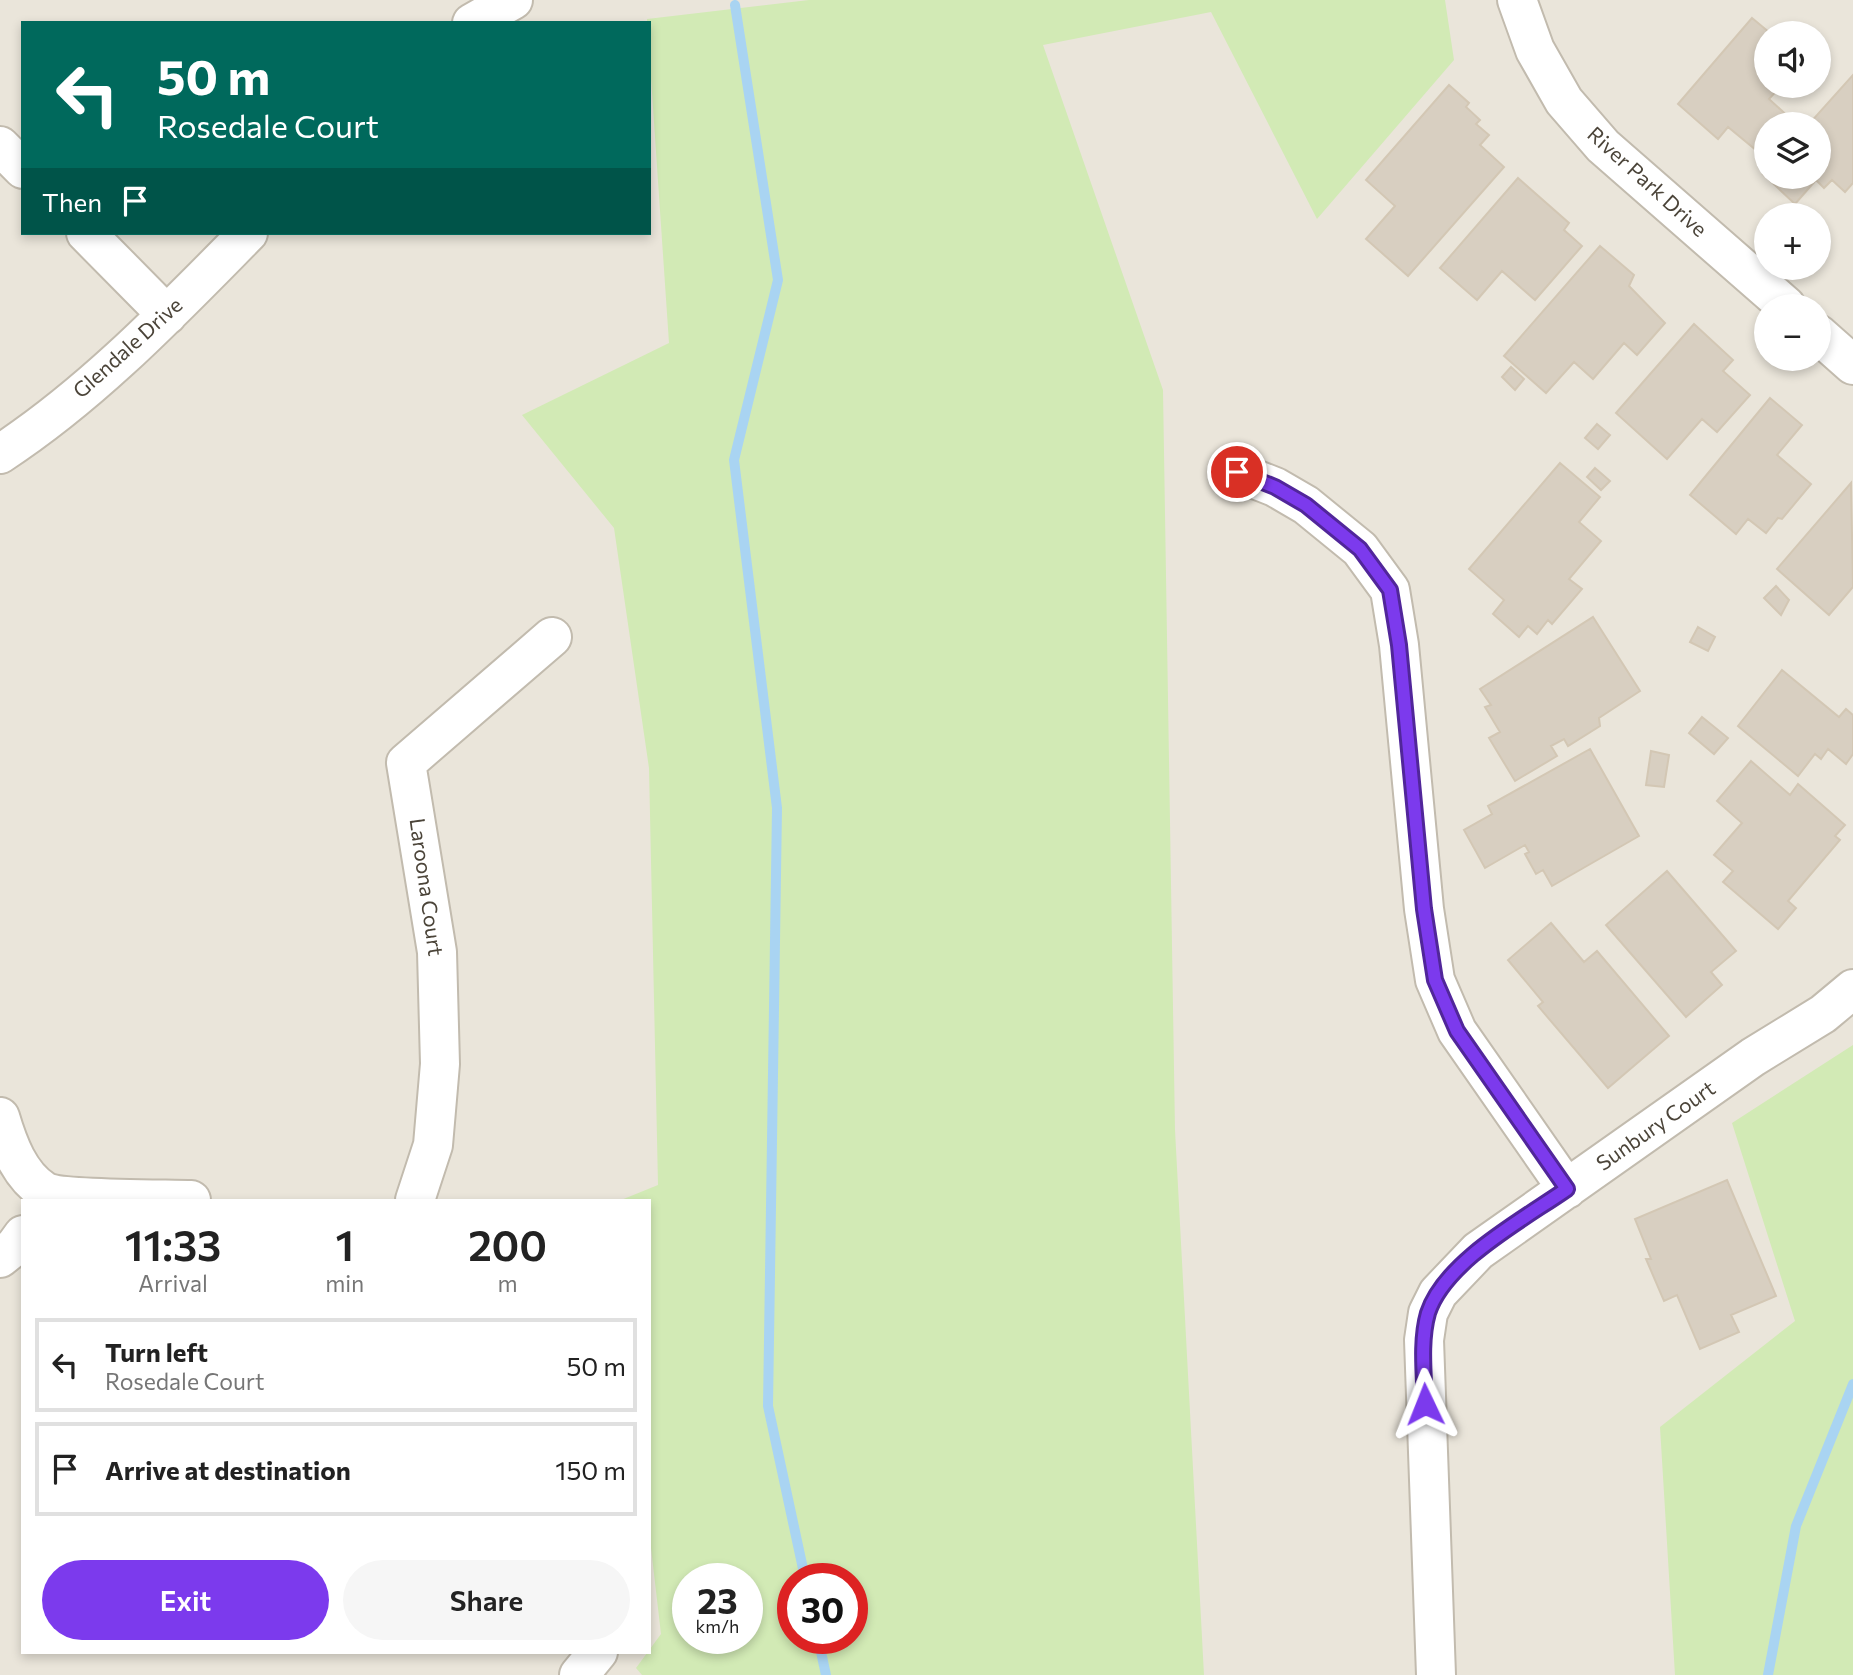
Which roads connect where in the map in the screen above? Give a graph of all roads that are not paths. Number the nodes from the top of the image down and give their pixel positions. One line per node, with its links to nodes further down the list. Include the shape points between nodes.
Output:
1 (513, 0): 3 (street)
2 (1517, 0): 8 (street, River Park Drive, via 1535,50 1564,101 1595,137)
3 (476, 21)
4 (0, 146): 5 (street)
5 (21, 167)
6 (88, 235): 9 (street)
7 (245, 235): 9 (street, Glendale Drive)
8 (1772, 294)
9 (167, 315): 12 (street, Glendale Drive)
10 (1831, 346): 11 (street)
11 (1853, 365)
12 (0, 454)
13 (1237, 472): 17 (street, via 1306,505 1360,549 1390,590 1435,980 1457,1031)
14 (552, 637): 20 (street, Laroona Court, via 406,763 436,952 440,1064 433,1145)
15 (1853, 989): 17 (street, Sunbury Court)
16 (0, 1117): 18 (street, via 15,1156)
17 (1567, 1189): 25 (street, Sunbury Court, via 1478,1251 1438,1293 1429,1312 1424,1377)
18 (44, 1196): 19 (street)
19 (154, 1199)
20 (415, 1199)
21 (21, 1238): 22 (street)
22 (0, 1258)
23 (596, 1654): 24 (street)
24 (579, 1675)
25 (1436, 1675)

